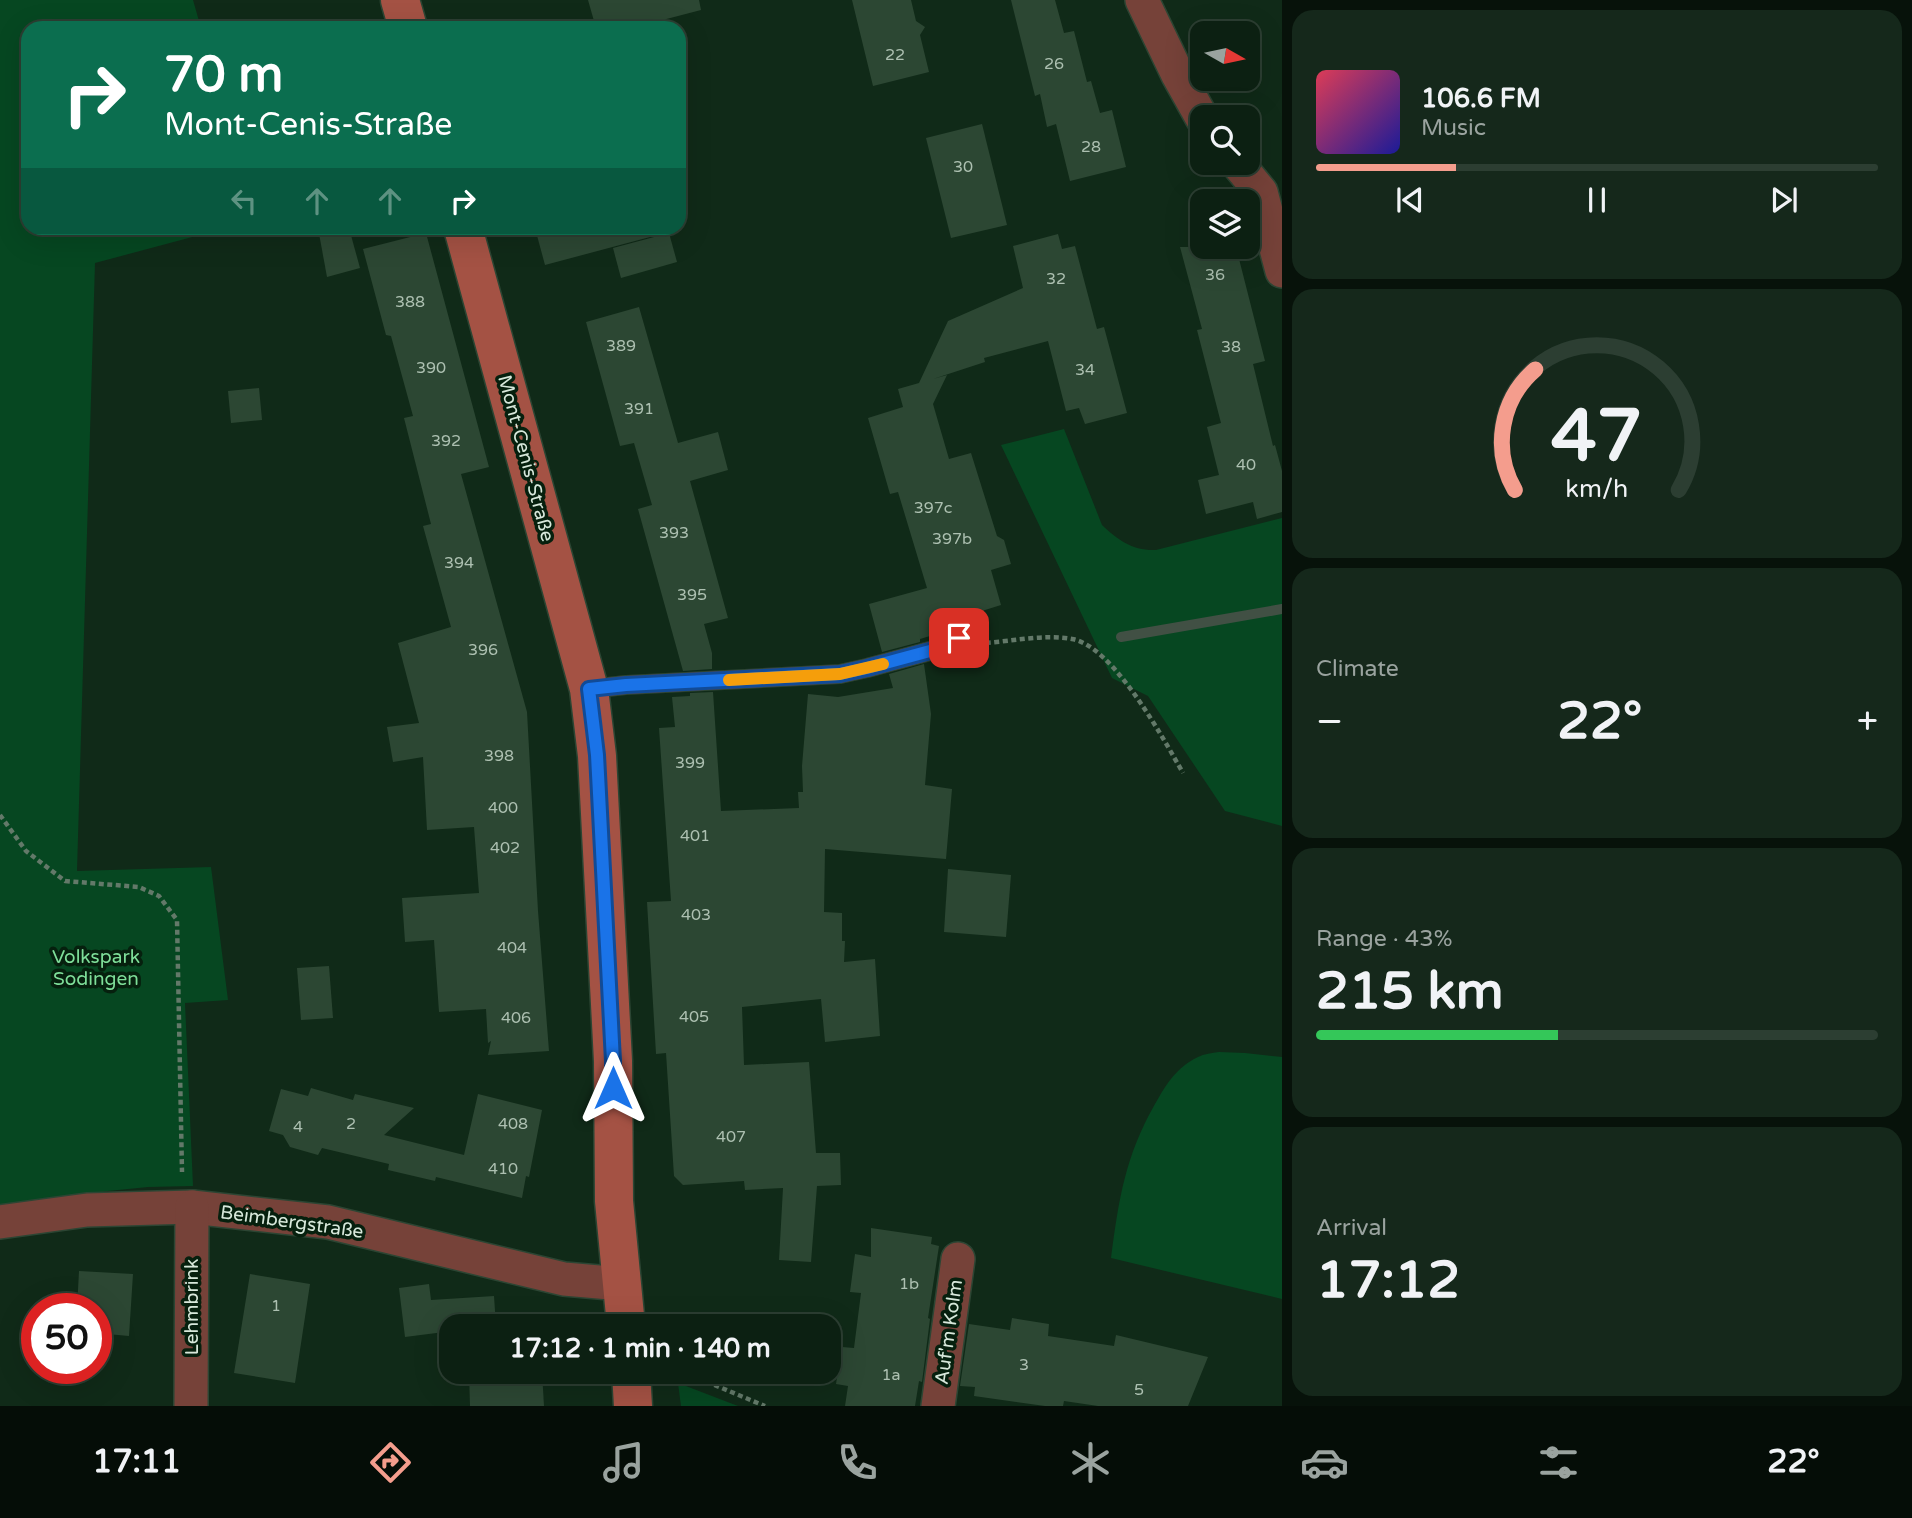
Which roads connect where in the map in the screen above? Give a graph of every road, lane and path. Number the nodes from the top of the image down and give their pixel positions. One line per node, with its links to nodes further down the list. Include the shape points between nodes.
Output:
1 (400, 0): 3 (main road)
2 (1142, 0): 4 (street)
3 (406, 21)
4 (1195, 105)
5 (1247, 175): 7 (street, via 1261,192)
6 (465, 235): 9 (main road, Mont-Cenis-Straße)
7 (1282, 271)
8 (956, 640): 9 (lane, via 840,674); 10 (path, via 971,644 1050,638 1088,644 1116,671)
9 (589, 689): 16 (main road, Mont-Cenis-Straße, via 597,755 613,1061 614,1201)
10 (1183, 773)
11 (0, 814): 12 (path, via 26,851 65,881 139,887 159,896 177,920)
12 (182, 1163)
13 (192, 1207): 14 (street, Beimbergstraße, via 87,1210); 16 (street, Beimbergstraße, via 328,1222 565,1279); 20 (street, Lehmbrink)
14 (0, 1223)
15 (958, 1259): 23 (street, Auf'm Kolm)
16 (622, 1284): 17 (main road, Mont-Cenis-Straße)
17 (625, 1314)
18 (632, 1384): 21 (main road)
19 (712, 1384): 22 (path)
20 (191, 1406)
21 (633, 1406)
22 (765, 1406)
23 (938, 1406)

